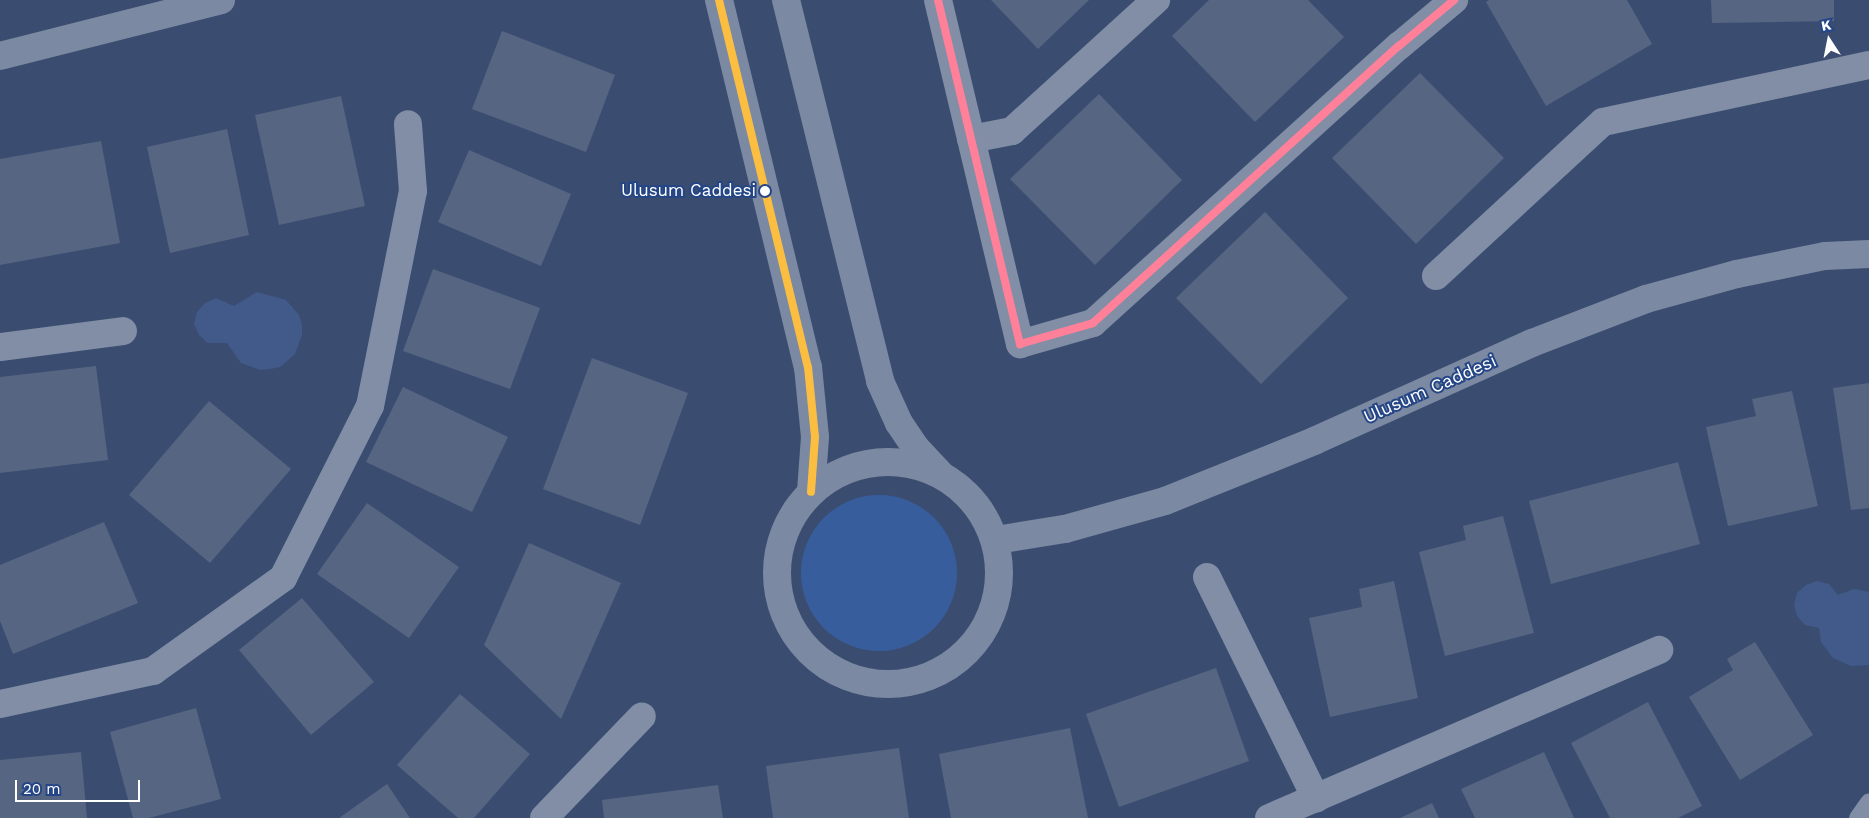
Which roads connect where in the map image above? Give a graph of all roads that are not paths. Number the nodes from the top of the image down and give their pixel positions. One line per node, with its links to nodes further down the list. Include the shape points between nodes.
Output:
1 (221, 0): 7 (street)
2 (719, 0): 16 (street, via 808,367 815,436)
3 (786, 0): 15 (street, via 880,381 915,447)
4 (938, 0): 10 (street)
5 (1156, 0): 10 (street, via 1012,131)
6 (1454, 0): 10 (street, via 1093,323 1020,344)
7 (0, 56)
8 (1869, 65): 12 (street, via 1603,122)
9 (408, 124): 20 (street, via 413,191 370,406 283,578 153,671)
10 (971, 140)
11 (1869, 254): 17 (street, Ulusum Caddesi, via 1825,256 1737,274 1646,299 1532,343 1314,441 1164,502 1065,529)
12 (1436, 276)
13 (123, 331): 14 (street)
14 (0, 347)
15 (943, 477): 16 (street, via 894,461 864,464 836,474); 17 (street, via 980,508)
16 (811, 492): 17 (street, via 792,517 780,546 777,578 783,608 797,636 818,659 845,675 876,684 908,682 937,673 963,655 984,631 996,602 1000,579)
17 (996, 540)
18 (1207, 577): 22 (street)
19 (1659, 650): 22 (street)
20 (0, 704)
21 (642, 716): 24 (street)
22 (1316, 800): 25 (street)
23 (1869, 802): 26 (lane)
24 (544, 818)
25 (1269, 818)
26 (1858, 818)

